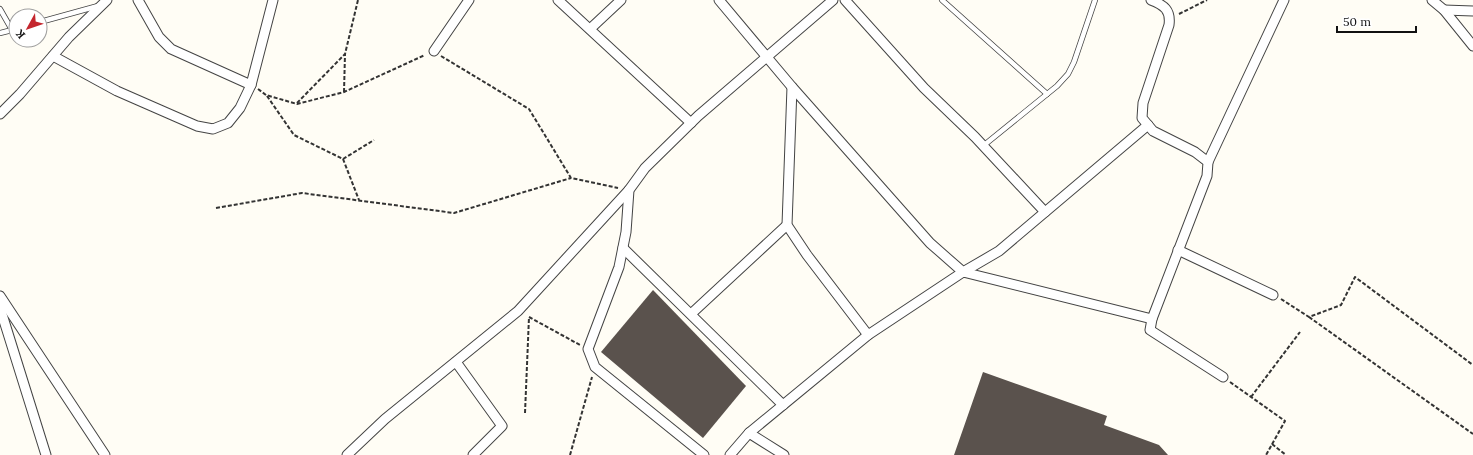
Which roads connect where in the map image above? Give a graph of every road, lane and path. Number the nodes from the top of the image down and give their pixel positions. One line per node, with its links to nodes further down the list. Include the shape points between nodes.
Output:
1 (138, 0): 29 (street, via 159,37 172,49)
2 (273, 0): 29 (street)
3 (358, 0): 26 (path)
4 (469, 0): 25 (street)
5 (558, 0): 23 (street)
6 (621, 0): 23 (street)
7 (719, 0): 28 (street)
8 (833, 0): 28 (street)
9 (845, 0): 39 (street, via 924,88)
10 (942, 0): 32 (lane)
11 (1095, 0): 32 (lane, via 1071,68 1063,81)
12 (1150, 0): 20 (street, via 1168,10)
13 (1207, 0): 20 (path)
14 (1284, 0): 41 (street)
15 (1432, 0): 18 (street)
16 (104, 3): 22 (lane); 27 (street)
17 (0, 9): 21 (lane)
18 (1444, 10): 19 (street); 24 (street)
19 (1473, 11)
20 (1170, 18): 37 (street, via 1143,103 1142,118)
21 (8, 20)
22 (48, 20)
23 (590, 29): 36 (street)
24 (1473, 46)
25 (434, 51): 31 (path); 42 (path, via 529,109)
26 (344, 54): 31 (path); 34 (path)
27 (53, 56): 29 (street, via 117,91 197,126 213,129 228,123 237,114); 35 (street)
28 (768, 56): 30 (street); 36 (street)
29 (251, 85): 33 (path)
30 (792, 86): 47 (street); 50 (street, via 930,243)
31 (344, 92): 34 (path)
32 (1047, 94): 39 (lane)
33 (266, 95): 34 (path); 40 (path, via 294,135)
34 (297, 104)
35 (0, 114)
36 (691, 123): 43 (street, via 645,168)
37 (1148, 125): 41 (street, via 1153,131 1195,152); 46 (street)
38 (374, 140): 40 (path)
39 (983, 146): 46 (street)
40 (343, 159): 44 (path)
41 (1208, 162): 49 (street, via 1207,176)
42 (571, 178): 43 (path); 44 (path, via 454,213)
43 (629, 190): 48 (street); 53 (street)
44 (359, 200): 45 (path, via 302,193)
45 (216, 208)
46 (1045, 212): 50 (street, via 999,251)
47 (787, 225): 54 (street); 59 (street)
48 (623, 248): 54 (street); 60 (street, via 620,267)
49 (1178, 250): 51 (street); 57 (street)
50 (963, 272): 57 (street); 59 (street)
51 (1273, 295): 56 (path)
52 (1, 298): 71 (street, via 1,311); 72 (street)
53 (518, 311): 55 (path); 61 (street)
54 (691, 314): 66 (street)
55 (529, 317): 60 (path); 67 (path)
56 (1310, 317): 62 (path, via 1341,305 1355,277); 69 (path)
57 (1152, 319): 64 (street, via 1150,330)
58 (1300, 332): 65 (path)
59 (868, 335): 66 (street)
60 (588, 349): 63 (street)
61 (456, 362): 73 (street); 74 (street, via 502,426)
62 (1473, 365)
63 (595, 367): 75 (path); 76 (street)
64 (1223, 377): 65 (path)
65 (1251, 397): 70 (path, via 1285,420)
66 (783, 405): 68 (street)
67 (525, 413)
68 (749, 433): 77 (street); 78 (street)
69 (1473, 434)
70 (1272, 444): 79 (path); 80 (path)
71 (46, 455)
72 (105, 455)
73 (347, 455)
74 (473, 455)
75 (570, 455)
76 (704, 455)
77 (730, 455)
78 (784, 455)
79 (1266, 455)
80 (1286, 455)

